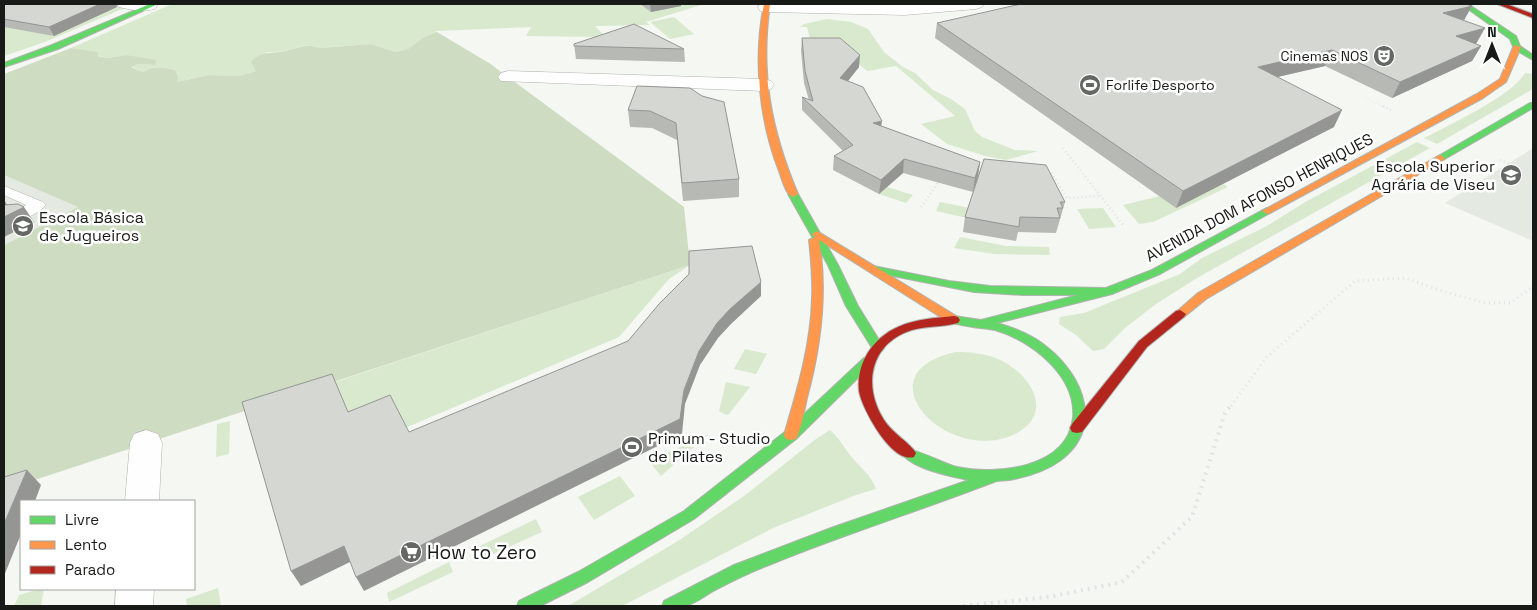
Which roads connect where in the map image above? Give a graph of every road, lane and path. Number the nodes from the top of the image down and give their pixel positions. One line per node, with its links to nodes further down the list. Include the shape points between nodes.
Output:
1 (125, 4): 6 (street)
2 (976, 4): 8 (street, via 905,10)
3 (1464, 4): 11 (main road)
4 (1500, 4): 9 (main road)
5 (1529, 4): 7 (main road)
6 (152, 5): 13 (main road)
7 (1533, 5)
8 (767, 6): 15 (main road, via 762,34)
9 (1533, 16)
10 (1524, 31): 11 (main road, via 1518,32)
11 (1515, 42): 12 (main road); 34 (main road, AVENIDA DOM AFONSO HENRIQUES, via 1502,80 1480,96 1156,272)
12 (1533, 58)
13 (4, 65)
14 (508, 77): 15 (street)
15 (764, 86): 31 (main road, via 774,143 786,177)
16 (1364, 98): 18 (path)
17 (1533, 105): 20 (main road)
18 (1393, 111)
19 (1526, 124): 20 (main road)
20 (1480, 135): 39 (main road, via 1202,296 1143,344)
21 (1063, 148): 27 (path)
22 (1500, 160): 24 (path)
23 (1042, 171): 27 (path, via 1051,172 1067,198)
24 (1533, 173)
25 (938, 183): 28 (path)
26 (4, 190): 29 (lane, via 38,205)
27 (1100, 196): 30 (path)
28 (922, 207)
29 (19, 215)
30 (1124, 226)
31 (814, 231): 32 (main road); 37 (main road); 40 (main road, via 818,306 805,386)
32 (873, 269): 34 (main road, via 975,288); 35 (main road)
33 (1533, 286): 48 (path, via 1511,303 1486,303 1405,278 1355,281 1267,357 1225,413 1192,517 1122,582 1049,597)
34 (1108, 291): 36 (main road, AVENIDA DOM AFONSO HENRIQUES)
35 (954, 320): 36 (main road); 37 (main road, via 902,330)
36 (982, 323): 39 (main road, via 1036,344 1058,362 1073,383 1080,406)
37 (878, 348): 38 (main road)
38 (868, 360): 40 (main road); 42 (main road, via 863,385 869,411 887,437 917,458 944,469)
39 (1077, 428): 42 (main road, via 1067,448 1048,463 1024,473)
40 (791, 435): 46 (main road, via 689,515 583,577)
41 (146, 443): 43 (street)
42 (994, 477): 47 (main road, via 836,532 740,570)
43 (142, 500)
44 (135, 590): 45 (street)
45 (134, 606)
46 (525, 606)
47 (670, 606)
48 (963, 606)

